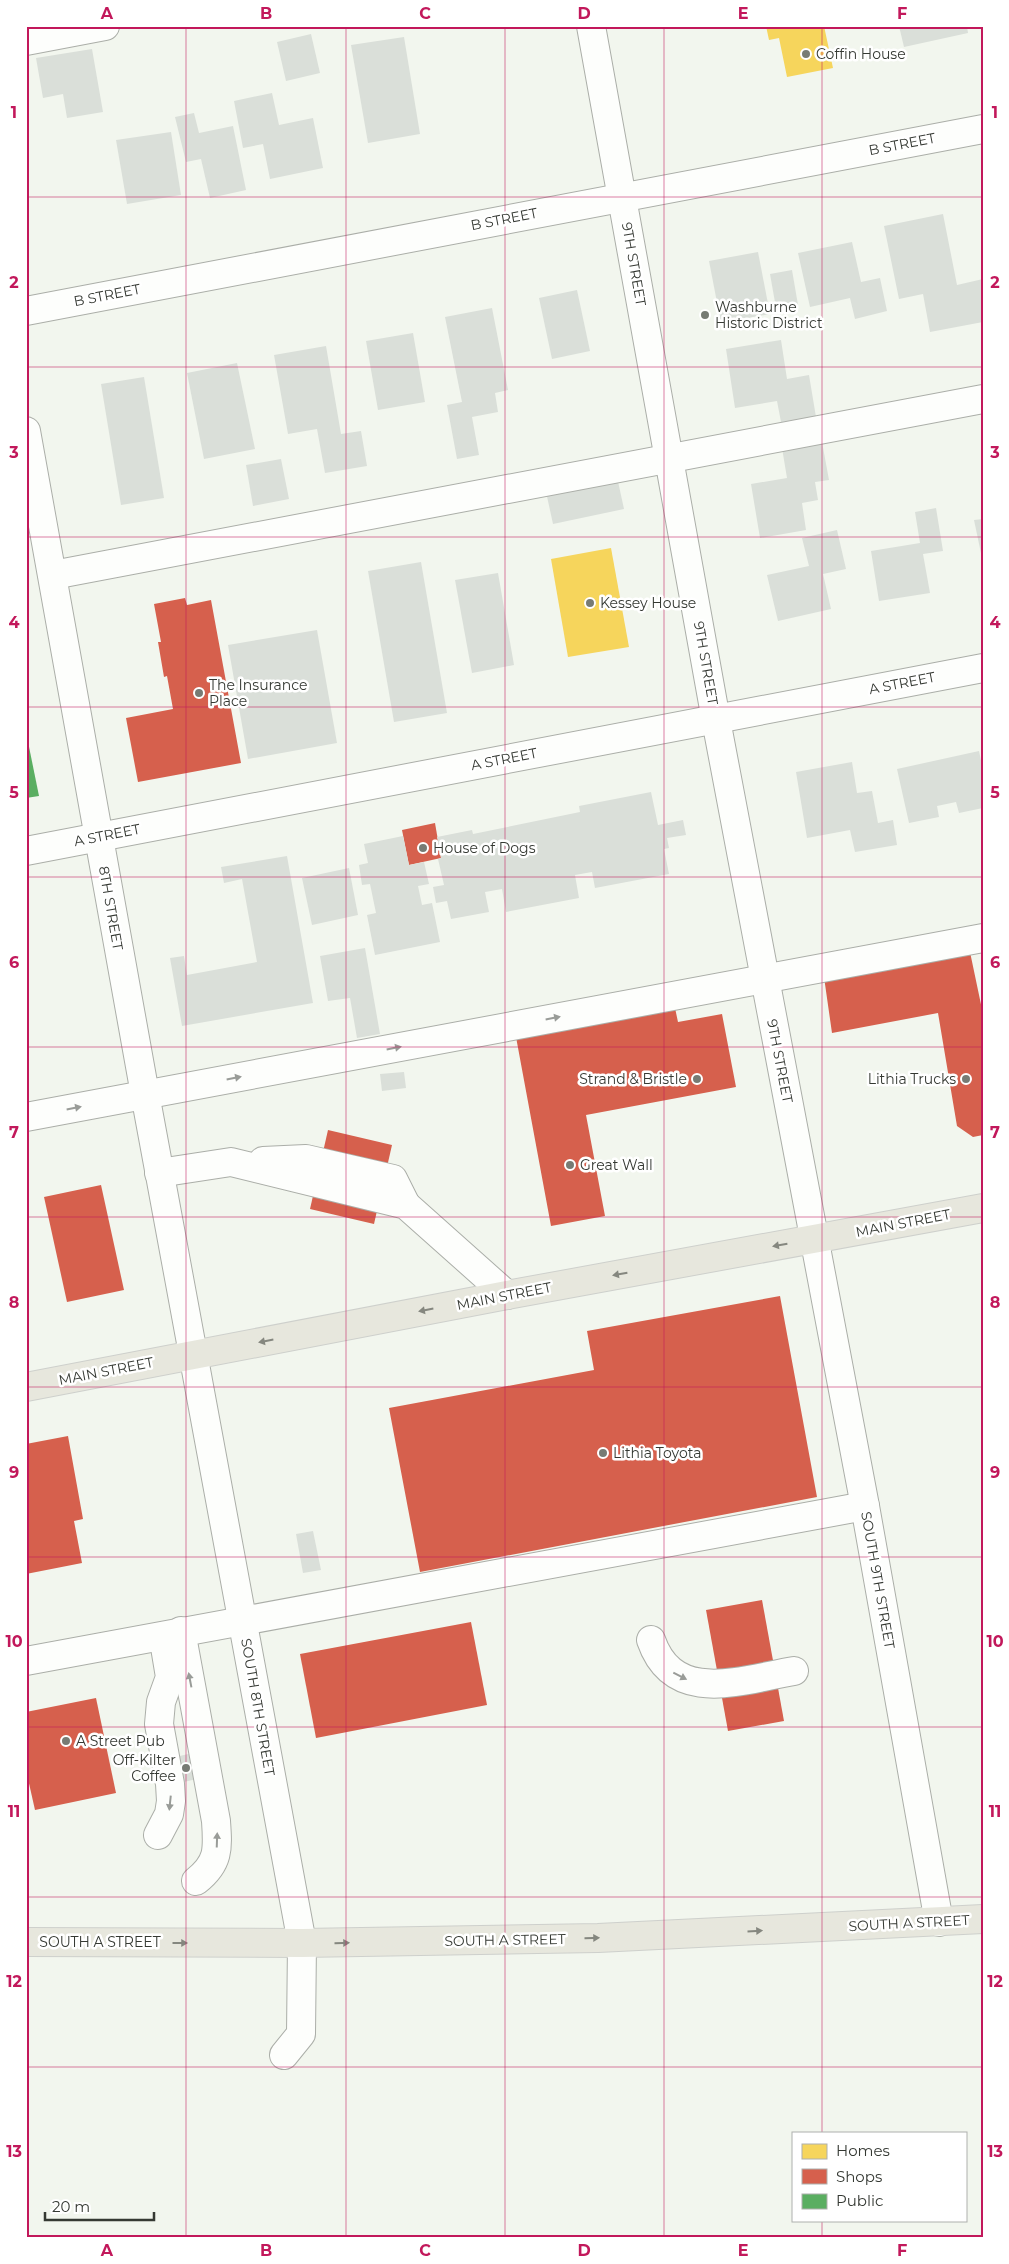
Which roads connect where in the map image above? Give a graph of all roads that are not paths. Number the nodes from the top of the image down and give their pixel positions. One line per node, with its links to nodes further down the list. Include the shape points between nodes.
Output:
1 (105, 26): 3 (street)
2 (591, 26): 5 (street, 9TH STREET)
3 (26, 41)
4 (983, 129): 5 (street, B STREET)
5 (622, 197): 6 (street, B STREET); 9 (street, 9TH STREET)
6 (26, 311)
7 (983, 399): 9 (street)
8 (26, 431): 10 (street, 8TH STREET)
9 (669, 458): 10 (street); 12 (street, 9TH STREET)
10 (53, 575): 13 (street, 8TH STREET)
11 (983, 668): 12 (street, A STREET)
12 (716, 720): 13 (street, A STREET); 16 (street, 9TH STREET)
13 (98, 837): 14 (street, A STREET); 17 (street, 8TH STREET)
14 (26, 851)
15 (983, 938): 16 (street)
16 (765, 979): 17 (street, one-way to 16); 21 (street, 9TH STREET)
17 (144, 1094): 18 (street, one-way to 17); 19 (street, 8TH STREET)
18 (26, 1117)
19 (159, 1173): 22 (street, via 231,1162 406,1205); 23 (street, 8TH STREET)
20 (983, 1208): 21 (main road, MAIN STREET)
21 (814, 1239): 22 (main road, MAIN STREET, one-way to 22); 25 (street, SOUTH 9TH STREET)
22 (507, 1295): 23 (main road, MAIN STREET, one-way to 23)
23 (194, 1355): 24 (main road, MAIN STREET); 26 (street, SOUTH 8TH STREET)
24 (26, 1387)
25 (865, 1506): 26 (street); 34 (street, SOUTH 9TH STREET)
26 (242, 1620): 27 (street); 36 (street, SOUTH 8TH STREET)
27 (172, 1633): 29 (street); 31 (street, one-way to 31, via 170,1677 161,1702 159,1724 172,1801); 32 (street, one-way to 27, via 209,1871 218,1840)
28 (651, 1640): 30 (street, one-way to 30, via 665,1667 694,1682 716,1684)
29 (26, 1662)
30 (794, 1671)
31 (158, 1835)
32 (196, 1881)
33 (983, 1920): 34 (main road, SOUTH A STREET)
34 (939, 1922): 36 (main road, SOUTH A STREET, one-way to 34, via 598,1938)
35 (26, 1942): 36 (main road, SOUTH A STREET, one-way to 36)
36 (302, 1943): 37 (street, SOUTH 8TH STREET, via 301,2034)
37 (284, 2055)

